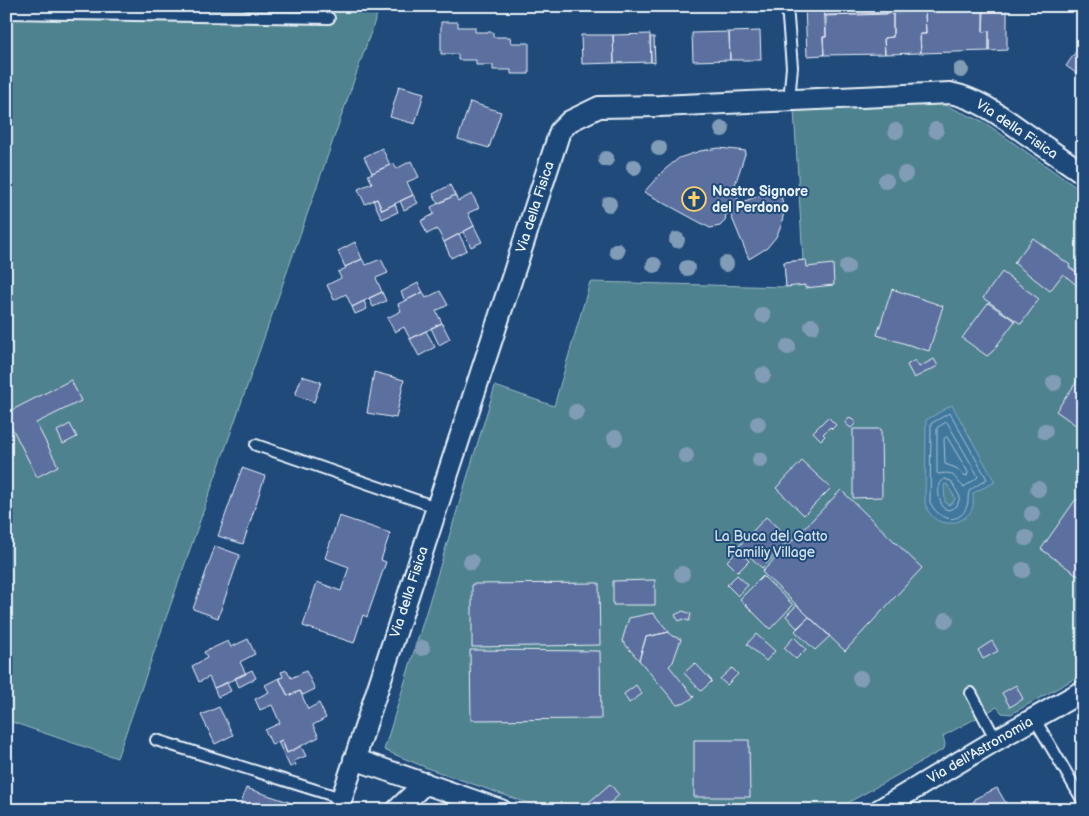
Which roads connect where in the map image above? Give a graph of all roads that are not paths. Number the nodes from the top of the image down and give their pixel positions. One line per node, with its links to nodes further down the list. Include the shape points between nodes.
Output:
1 (787, 6): 4 (lane, via 792,68)
2 (6, 13): 3 (lane)
3 (329, 18)
4 (789, 101): 5 (street, Via della Fisica, via 950,93 965,96 997,113); 7 (street, Via della Fisica, via 599,107 570,121 560,131)
5 (1083, 173)
6 (256, 445): 7 (lane)
7 (436, 506): 13 (street, Via della Fisica)
8 (1083, 691): 10 (street, Via dell'Astronomia)
9 (970, 693): 12 (lane)
10 (1034, 718): 12 (street, Via dell'Astronomia); 15 (lane)
11 (156, 740): 16 (lane)
12 (996, 740): 19 (street, Via dell'Astronomia)
13 (354, 759): 14 (street); 16 (street, Via della Fisica)
14 (425, 783): 17 (street); 18 (street)
15 (1083, 801)
16 (340, 804)
17 (397, 810)
18 (501, 810)
19 (879, 810)

